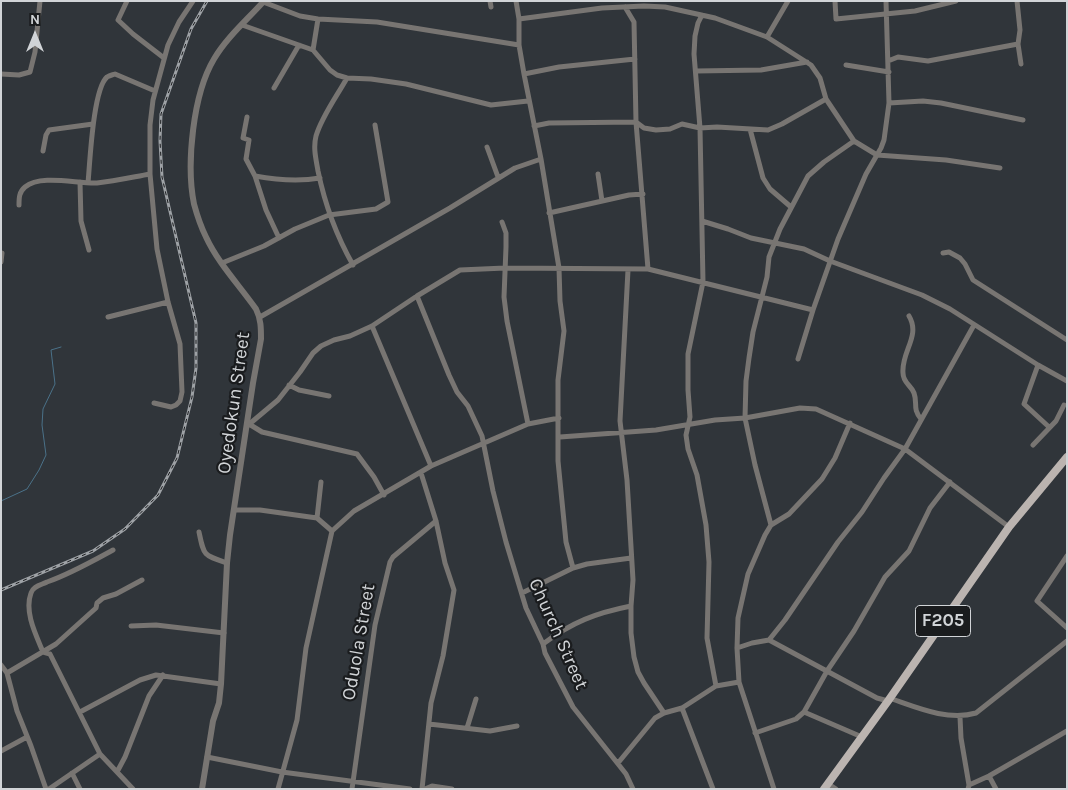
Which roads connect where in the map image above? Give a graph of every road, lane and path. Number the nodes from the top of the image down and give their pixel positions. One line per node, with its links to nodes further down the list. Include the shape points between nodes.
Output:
1 (40, 1): 30 (street, via 30,72)
2 (127, 1): 22 (street, via 118,20)
3 (194, 1): 22 (street, via 179,22)
4 (516, 1): 15 (street)
5 (788, 1): 17 (street)
6 (835, 1): 12 (street, via 836,19)
7 (886, 1): 12 (street)
8 (1017, 1): 18 (street)
9 (264, 2): 14 (street, via 300,16); 16 (street, Oyedokun Street)
10 (952, 2): 12 (street)
11 (625, 7): 13 (street, via 665,6); 15 (street); 23 (street, via 634,22)
12 (888, 14): 25 (street)
13 (702, 15): 17 (street); 28 (street, via 695,36)
14 (318, 19): 20 (street, via 377,22); 21 (street)
15 (519, 19): 20 (street)
16 (242, 25): 19 (street); 74 (street, Oyedokun Street, via 224,44 206,74 193,133 194,204 206,237)
17 (767, 37): 24 (street)
18 (1018, 44): 25 (street, via 928,61 898,57); 26 (street)
19 (299, 45): 21 (street); 33 (street)
20 (519, 45): 31 (street)
21 (313, 50): 32 (street, via 330,70)
22 (164, 58): 34 (street)
23 (635, 59): 31 (street); 40 (street)
24 (807, 62): 28 (street, via 761,70); 35 (street, via 820,78)
25 (888, 62): 29 (street)
26 (1021, 64)
27 (846, 65): 29 (street)
28 (696, 71): 44 (street)
29 (889, 72): 37 (street)
30 (1, 74)
31 (524, 74): 36 (street)
32 (347, 78): 36 (street, via 406,84 491,105); 55 (street, via 316,136)
33 (274, 88)
34 (155, 91): 41 (street, via 124,77 110,75 103,83); 52 (street, via 150,125)
35 (826, 99): 45 (street, via 768,130); 46 (street)
36 (528, 101): 43 (street)
37 (889, 103): 39 (street, via 941,103); 49 (street, via 884,140)
38 (247, 117): 54 (street, via 243,138 249,140 246,159)
39 (1023, 120)
40 (636, 122): 43 (street); 44 (street, via 644,128 656,130 682,124); 59 (street)
41 (93, 124): 48 (street, via 49,130); 58 (street)
42 (375, 126): 64 (street, via 388,202 376,209)
43 (534, 126): 50 (street)
44 (700, 128): 45 (street); 65 (street)
45 (750, 129): 62 (street, via 764,178 770,189)
46 (854, 141): 49 (street); 62 (street, via 808,176)
47 (487, 147): 56 (street)
48 (43, 151)
49 (877, 154): 51 (street); 72 (street)
50 (540, 159): 56 (street); 63 (street)
51 (1000, 168)
52 (150, 174): 58 (street); 83 (street, via 157,249)
53 (598, 174): 60 (street)
54 (255, 176): 55 (street, via 300,182); 67 (street)
55 (320, 178): 64 (street)
56 (498, 178): 75 (street)
57 (80, 182): 58 (street); 61 (street, via 36,182 26,186 20,194); 69 (street, via 81,221)
58 (88, 183)
59 (643, 194): 60 (street); 78 (street)
60 (602, 201): 63 (street)
61 (19, 205)
62 (791, 206): 68 (street)
63 (549, 213): 77 (street)
64 (329, 215): 67 (street); 75 (street)
65 (702, 221): 68 (street); 80 (street)
66 (502, 222): 76 (street, via 506,233)
67 (279, 238): 74 (street)
68 (775, 244): 72 (street, via 804,248); 82 (street, via 769,257)
69 (89, 250)
70 (2, 253): 73 (street)
71 (943, 253): 90 (street, via 949,252 960,258 973,280)
72 (830, 261): 84 (street); 88 (street, via 922,295)
73 (1, 262)
74 (222, 263): 87 (street, Oyedokun Street)
75 (353, 265): 87 (street)
76 (505, 268): 77 (street); 81 (street, via 460,270); 102 (street, via 507,321)
77 (559, 268): 79 (street); 98 (street, via 564,331 558,380)
78 (648, 269): 79 (street); 80 (street)
79 (628, 270): 106 (street)
80 (703, 282): 82 (street); 103 (street, via 688,354)
81 (418, 296): 89 (street); 108 (street, Church Street, via 449,375 472,413)
82 (762, 298): 84 (street); 99 (street, via 749,358)
83 (168, 302): 86 (street); 96 (street, via 180,344 182,397 171,407)
84 (813, 310): 91 (street)
85 (909, 316): 100 (street, via 914,329 903,376 914,393 916,413)
86 (108, 317)
87 (260, 317): 104 (street, Oyedokun Street, via 261,339)
88 (974, 325): 92 (street); 100 (street)
89 (372, 326): 94 (street, via 321,346); 113 (street)
90 (1067, 340)
91 (798, 359)
92 (1038, 365): 93 (street); 105 (street, via 1024,404)
93 (1067, 381)
94 (289, 385): 95 (street); 104 (street, via 278,400)
95 (330, 396)
96 (154, 403)
97 (1064, 405): 105 (street)
98 (559, 418): 102 (street); 107 (street)
99 (745, 418): 101 (street, via 807,408); 103 (street); 121 (street)
100 (921, 419): 110 (street)
101 (850, 423): 110 (street); 121 (street, via 822,479 789,514)
102 (528, 424): 108 (street)
103 (688, 425): 106 (street); 148 (street, via 688,449 697,475 706,525 709,562 707,638)
104 (247, 427): 117 (street, via 357,454); 118 (street, Oyedokun Street)
105 (1049, 427): 109 (street)
106 (622, 433): 107 (street); 127 (street)
107 (560, 437): 129 (street, via 558,461)
108 (484, 445): 113 (street); 131 (street, Church Street, via 499,517)
109 (1033, 445)
110 (906, 449): 116 (street); 137 (street)
111 (1067, 457): 122 (main road, F205)
112 (1067, 462): 134 (main road, F205, via 1010,528)
113 (432, 466): 114 (street)
114 (421, 473): 117 (street); 120 (street)
115 (320, 482): 119 (street)
116 (950, 482): 122 (street); 143 (street, via 930,508 909,551 885,577)
117 (384, 495): 123 (street, via 354,511)
118 (235, 510): 119 (street); 128 (street, Oyedokun Street)
119 (317, 518): 123 (street)
120 (436, 521): 156 (street, via 454,590); 171 (street, Oduola Street, via 390,562 375,625)
121 (771, 525): 140 (street, via 748,574 738,618)
122 (1009, 527): 134 (main road, F205)
123 (332, 531): 168 (street, via 306,648 297,720)
124 (199, 532): 128 (street, via 204,553)
125 (113, 550): 141 (street, via 33,589 31,619)
126 (1067, 556): 135 (street, via 1038,601)
127 (631, 558): 129 (street); 132 (street)
128 (227, 563): 136 (street, Oyedokun Street)
129 (572, 568): 131 (street)
130 (142, 580): 141 (street, via 103,598 68,634)
131 (522, 593): 139 (street, Church Street)
132 (631, 606): 139 (street, via 581,620); 154 (street, via 638,672)
133 (131, 626): 136 (street, via 156,625)
134 (942, 626): 150 (main road, F205)
135 (1067, 628)
136 (224, 633): 147 (street, Oyedokun Street)
137 (769, 640): 140 (street); 143 (street)
138 (1067, 641): 155 (street, via 976,713)
139 (543, 644): 166 (street, Church Street, via 573,707)
140 (737, 648): 146 (street)
141 (43, 652): 144 (street); 152 (street, via 50,654)
142 (1, 665): 144 (street)
143 (827, 672): 150 (street, via 877,698); 153 (street)
144 (7, 673): 161 (street)
145 (163, 675): 147 (street); 152 (street, via 148,677); 167 (street, via 149,696)
146 (739, 682): 148 (street); 160 (street)
147 (221, 684): 165 (street, Oyedokun Street)
148 (716, 686): 151 (street)
149 (476, 699): 158 (street)
150 (890, 700): 155 (street); 162 (main road, F205); 173 (main road, F205)
151 (682, 708): 154 (street); 184 (street)
152 (80, 712): 164 (street)
153 (804, 712): 160 (street, via 796,719); 162 (street)
154 (664, 714): 166 (street, via 655,718)
155 (960, 717): 172 (street)
156 (429, 724): 158 (street); 181 (street)
157 (517, 726): 158 (street, via 490,731)
158 (468, 728)
159 (1067, 731): 170 (street)
160 (755, 733): 185 (street)
161 (27, 737): 163 (street); 174 (street)
162 (862, 737): 173 (main road, F205)
163 (1, 751)
164 (100, 754): 167 (street); 169 (street)
165 (206, 757): 168 (street); 177 (street, Oyedokun Street)
166 (618, 763): 183 (street, Church Street)
167 (117, 772): 176 (street)
168 (282, 772): 171 (street); 178 (street)
169 (72, 773): 174 (street); 175 (street)
170 (989, 776): 172 (street); 186 (street)
171 (353, 782): 179 (street, Oduola Street); 180 (street)
172 (968, 787)
173 (830, 788)
174 (47, 789)
175 (80, 789)
176 (133, 789)
177 (202, 789)
178 (278, 789)
179 (352, 789)
180 (410, 789)
181 (424, 789): 182 (street, via 432,786)
182 (452, 789)
183 (633, 789)
184 (713, 789)
185 (774, 789)
186 (996, 789)

